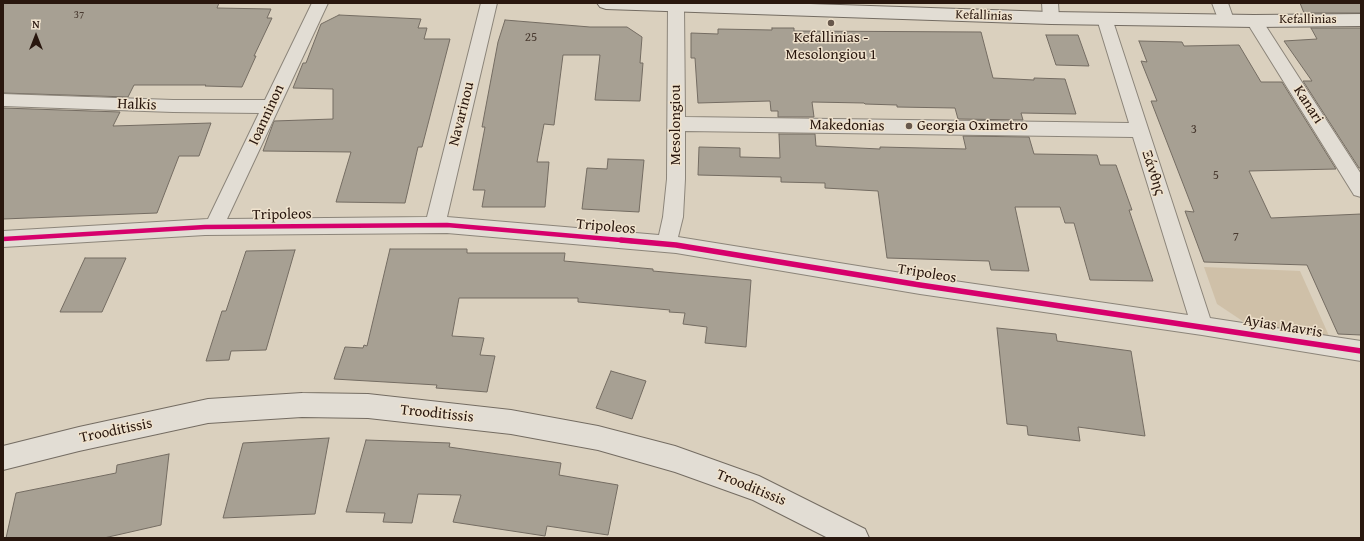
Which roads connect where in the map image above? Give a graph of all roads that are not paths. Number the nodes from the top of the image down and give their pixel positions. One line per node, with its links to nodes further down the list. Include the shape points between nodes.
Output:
1 (320, 3): 12 (street, Ioanninon)
2 (489, 3): 16 (street, Navarinou)
3 (606, 3): 5 (street, Kefallinias)
4 (1220, 3): 8 (street)
5 (676, 6): 6 (street, Kefallinias); 13 (street, Mesolongiou)
6 (1050, 11): 7 (street, Kefallinias)
7 (1105, 19): 8 (street, Kefallinias); 14 (street, Ξάνθης)
8 (1226, 20): 10 (street, Kefallinias)
9 (1361, 20): 10 (street, Kefallinias)
10 (1254, 21): 15 (street, Kanari)
11 (3, 100): 12 (street, Halkis)
12 (271, 107): 17 (street, Ioanninon)
13 (676, 124): 14 (street, Makedonias); 19 (street, Mesolongiou, via 676,187 673,217)
14 (1139, 130): 20 (street, Ξάνθης)
15 (1361, 190)
16 (435, 225): 17 (street, Tripoleos); 19 (street, Tripoleos)
17 (214, 227): 18 (street, Tripoleos)
18 (3, 239)
19 (666, 244): 20 (street, Tripoleos, via 920,285)
20 (1202, 326): 21 (street, Ayias Mavris)
21 (1361, 351)
22 (3, 458): 23 (street, Trooditissis, via 79,438 208,411 302,405 375,407 511,422 598,438 675,459 759,489)
23 (856, 538)

